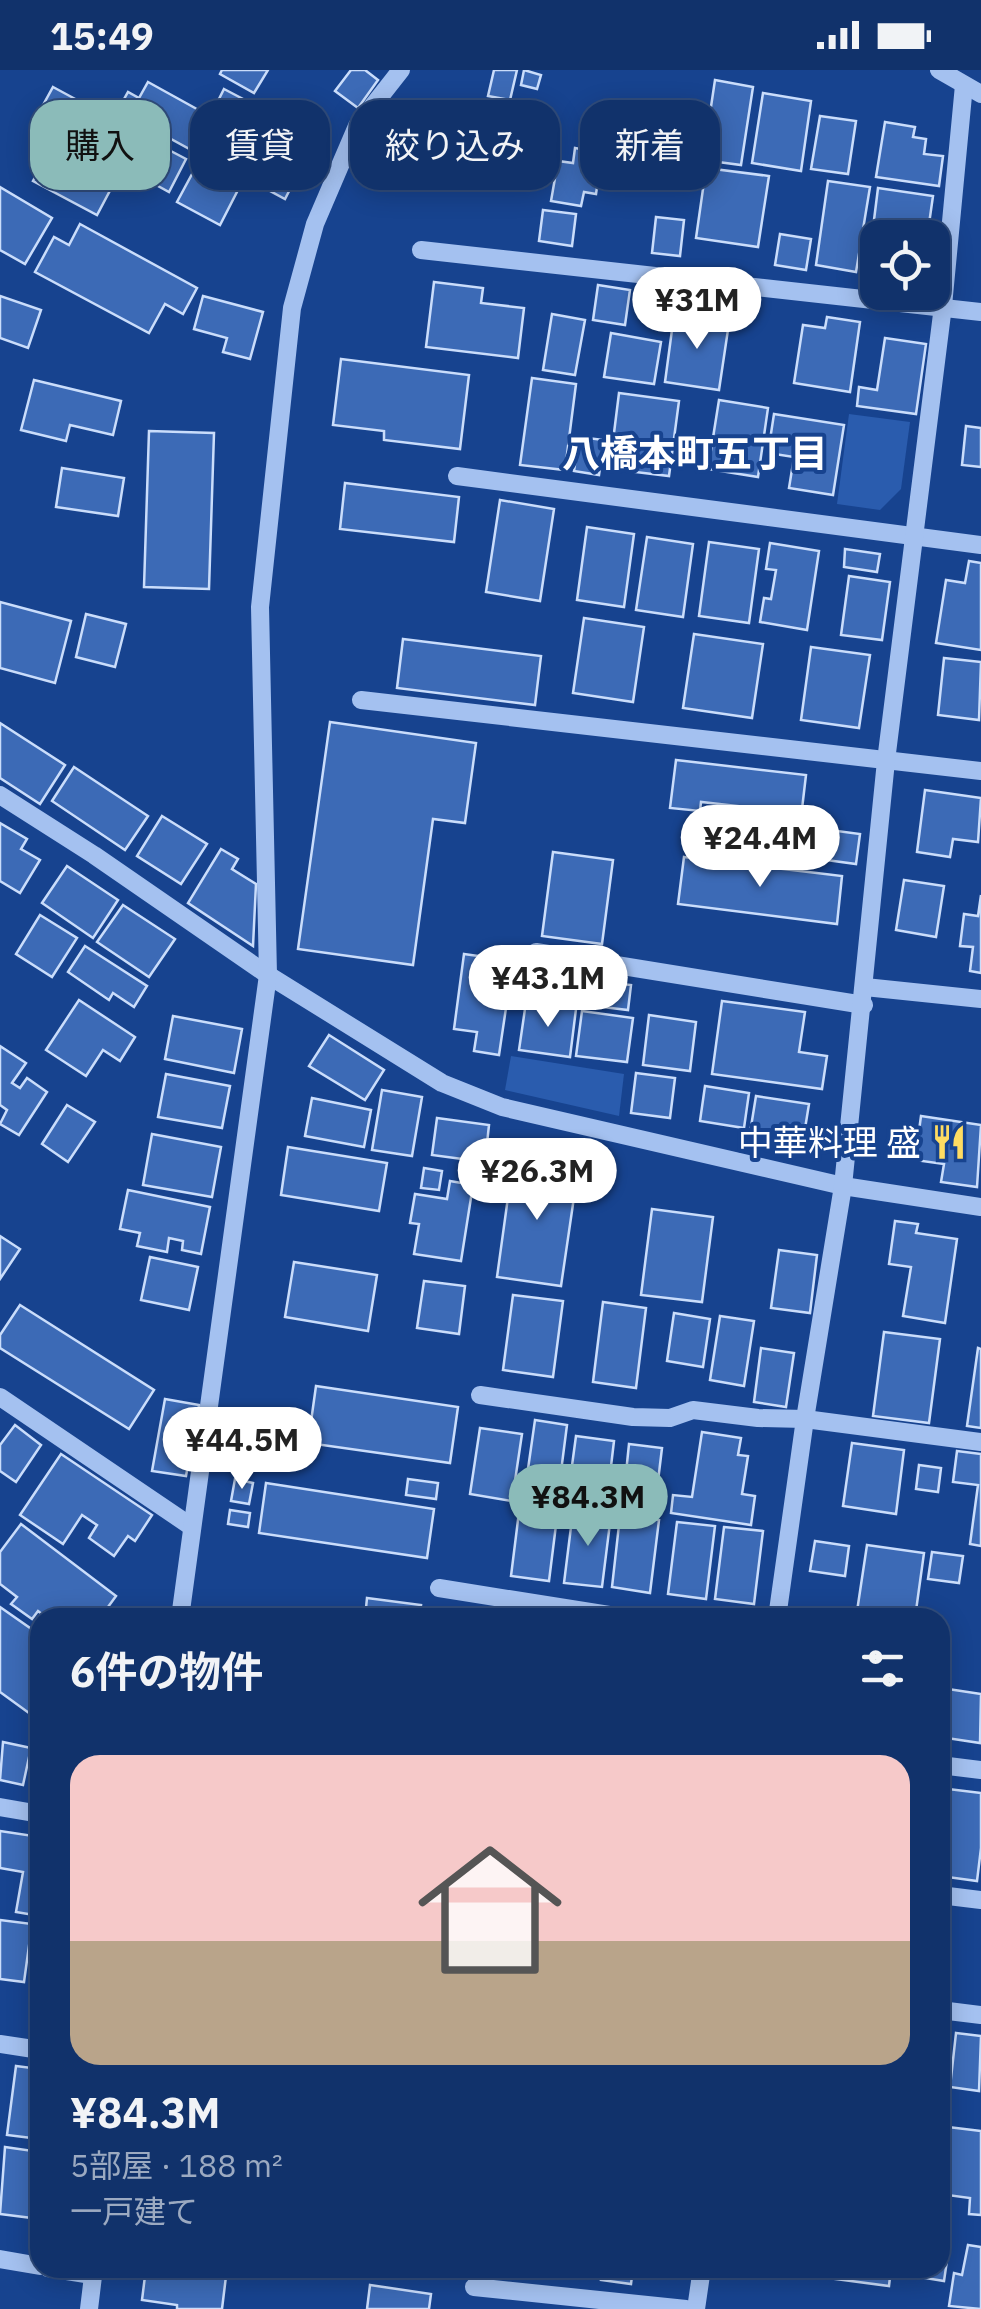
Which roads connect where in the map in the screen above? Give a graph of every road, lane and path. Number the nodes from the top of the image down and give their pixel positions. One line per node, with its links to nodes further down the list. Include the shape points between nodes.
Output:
1 (401, 70): 19 (street, via 357,126 316,224 292,308 260,608)
2 (939, 70): 3 (street)
3 (964, 84): 4 (street); 5 (street)
4 (981, 94)
5 (950, 232)
6 (421, 250): 7 (street)
7 (860, 297)
8 (950, 307): 10 (street)
9 (943, 310): 12 (street)
10 (981, 312)
11 (456, 476): 12 (street)
12 (915, 537): 13 (street); 15 (street)
13 (981, 546)
14 (361, 700): 15 (street)
15 (886, 761): 16 (street); 20 (street)
16 (981, 771)
17 (0, 795): 19 (street)
18 (536, 952): 20 (street)
19 (268, 975): 22 (street, via 442,1083 502,1107); 28 (street)
20 (864, 996): 21 (street); 22 (street)
21 (981, 999)
22 (844, 1186): 23 (street); 26 (street)
23 (981, 1207)
24 (480, 1395): 26 (street, via 632,1417 670,1418 693,1410)
25 (0, 1397): 28 (street)
26 (805, 1418): 27 (street); 32 (street)
27 (981, 1442)
28 (192, 1527): 30 (street)
29 (438, 1588): 31 (street)
30 (181, 1608)
31 (565, 1608)
32 (778, 1608)
33 (950, 1766): 34 (street)
34 (981, 1770)
35 (0, 1807): 36 (street)
36 (30, 1812)
37 (950, 1896): 38 (street)
38 (981, 1900)
39 (950, 2011): 40 (street)
40 (981, 2015)
41 (0, 2044): 42 (street)
42 (30, 2048)
43 (0, 2259): 44 (street)
44 (30, 2264)
45 (92, 2278): 48 (street)
46 (701, 2278): 50 (street)
47 (474, 2287): 49 (street)
48 (89, 2309)
49 (686, 2309)
50 (696, 2309)

